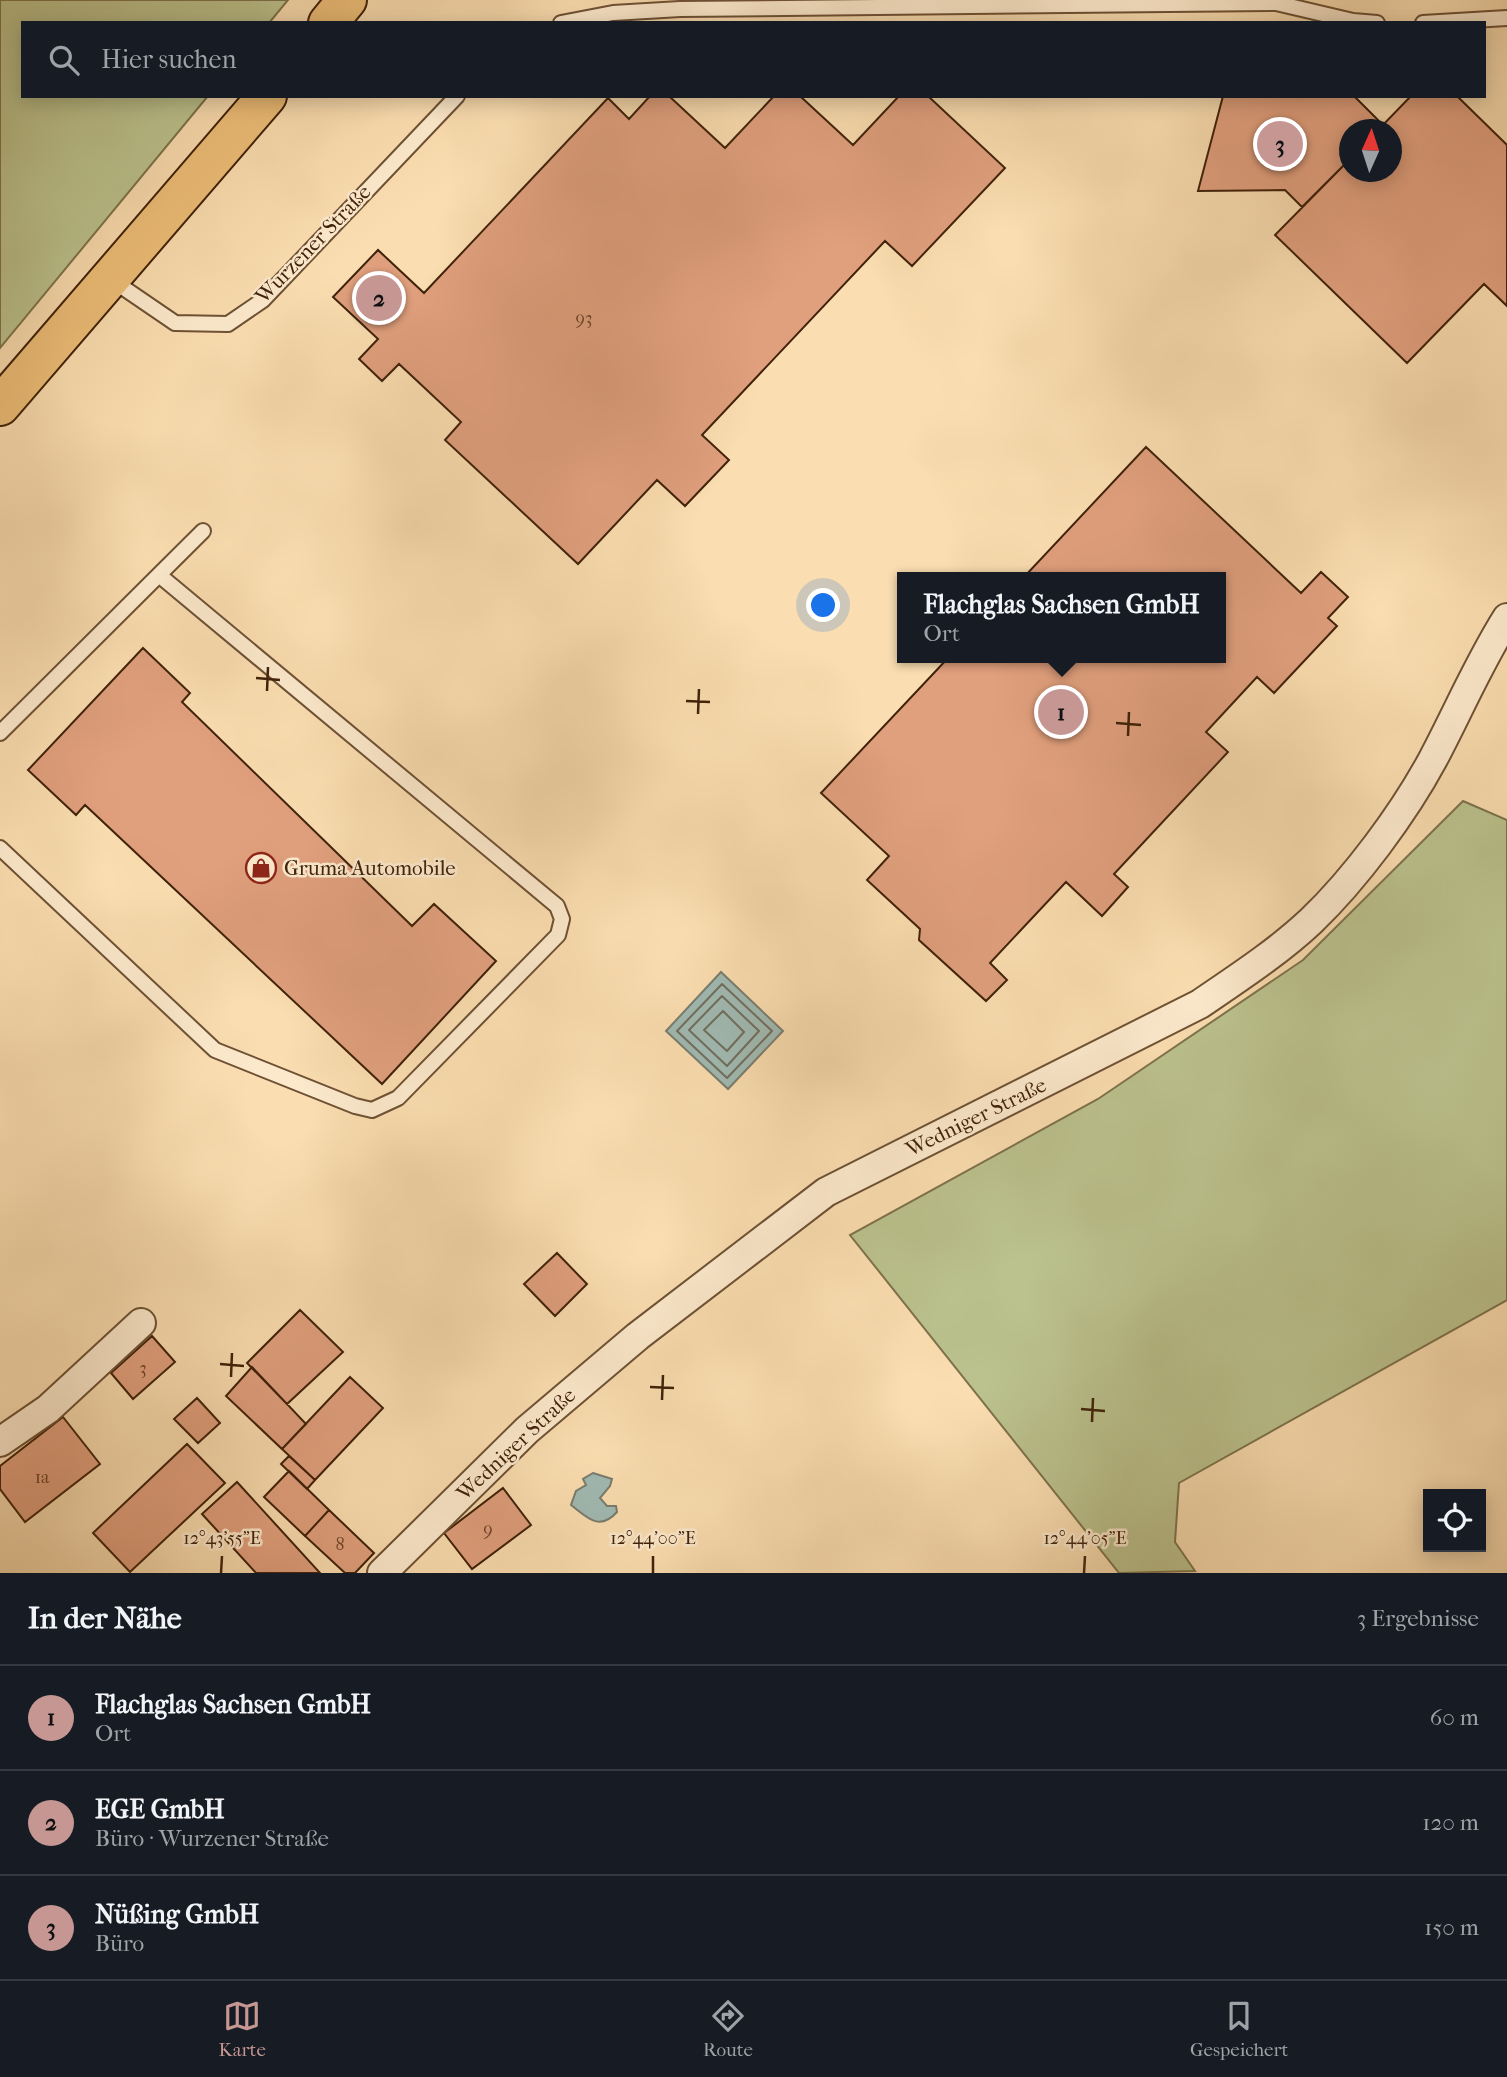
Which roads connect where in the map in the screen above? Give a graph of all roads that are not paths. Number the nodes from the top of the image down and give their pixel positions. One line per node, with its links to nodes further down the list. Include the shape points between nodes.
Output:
1 (347, 0): 3 (main road)
2 (1507, 18): 6 (lane)
3 (330, 21)
4 (571, 21): 5 (lane, via 680,9 1262,3)
5 (1366, 21)
6 (1457, 21)
7 (265, 98): 9 (main road)
8 (455, 98): 9 (lane, Wurzener Straße, via 263,300 228,324 175,323)
9 (111, 279): 10 (main road)
10 (0, 406)
11 (203, 531): 12 (lane)
12 (159, 575): 14 (lane); 15 (lane, via 557,906 562,919 558,935 398,1098 372,1110 215,1050)
13 (1507, 618): 18 (street, Wedniger Straße, via 1478,664 1432,761 1369,854 1311,922 1200,1003 826,1192 638,1336 537,1422)
14 (0, 733)
15 (0, 848)
16 (141, 1323): 17 (street, via 48,1409)
17 (0, 1442)
18 (382, 1573)

